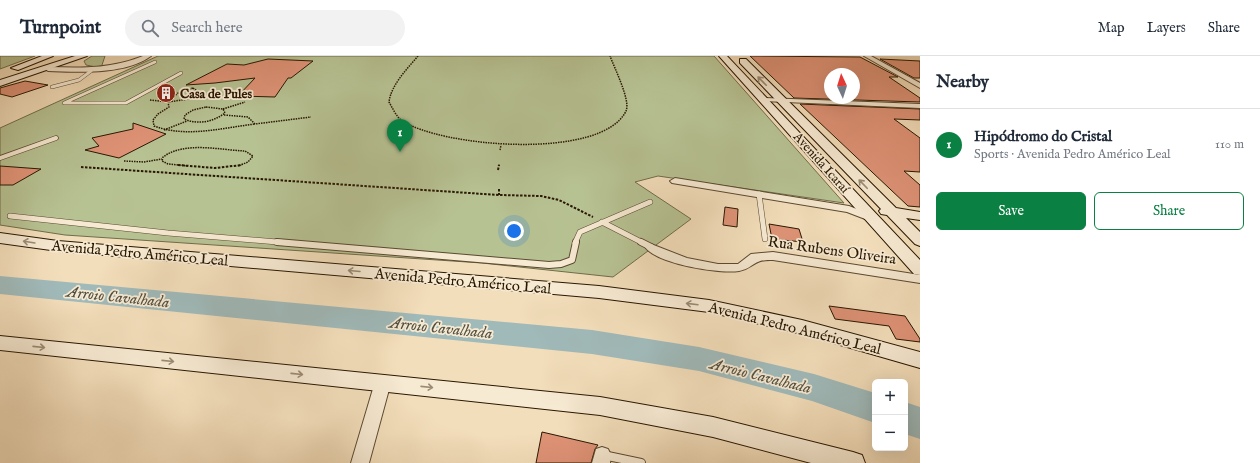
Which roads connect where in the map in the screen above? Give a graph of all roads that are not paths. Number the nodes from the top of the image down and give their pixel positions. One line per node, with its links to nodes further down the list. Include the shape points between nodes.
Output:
1 (49, 56): 8 (main road)
2 (82, 56): 9 (main road); 10 (street, via 77,62 78,66)
3 (148, 56): 10 (street, via 120,67)
4 (723, 56): 16 (main road, Avenida Icaraí)
5 (737, 56): 17 (main road, Avenida Icaraí, one-way to 5)
6 (867, 56): 14 (street)
7 (154, 62): 11 (lane, via 64,103 126,103)
8 (26, 64): 9 (main road, via 30,69); 12 (main road)
9 (48, 69): 10 (street); 13 (main road)
10 (91, 71): 15 (lane, via 83,78)
11 (182, 72)
12 (0, 74)
13 (0, 83)
14 (920, 86)
15 (52, 87)
16 (765, 100): 17 (street); 25 (main road, Avenida Icaraí)
17 (783, 101): 18 (street); 24 (main road, Avenida Icaraí, one-way to 17)
18 (920, 106)
19 (56, 138): 20 (lane)
20 (0, 158)
21 (675, 181): 22 (street)
22 (759, 194): 25 (street); 32 (lane)
23 (650, 202): 28 (lane)
24 (890, 212): 25 (main road); 27 (main road); 29 (main road, Avenida Icaraí)
25 (868, 213): 29 (main road); 35 (main road, Avenida Icaraí)
26 (10, 216): 28 (lane, via 549,265 571,261 575,255 575,239 580,232)
27 (920, 216)
28 (602, 222): 34 (lane)
29 (901, 222): 30 (main road); 33 (main road, Avenida Icaraí)
30 (920, 225)
31 (0, 238): 38 (main road, Avenida Pedro Américo Leal, one-way to 31, via 802,327 709,306 599,292 58,246)
32 (765, 239)
33 (920, 241)
34 (651, 247): 36 (street, Rua Rubens Oliveira, via 668,257 726,268 743,266 756,257 774,256)
35 (920, 270)
36 (920, 278)
37 (0, 343): 39 (main road, one-way to 39)
38 (920, 360)
39 (383, 382): 41 (street); 43 (main road, one-way to 43, via 600,406 713,427)
40 (601, 459): 42 (lane)
41 (360, 463)
42 (641, 463)
43 (853, 463)

